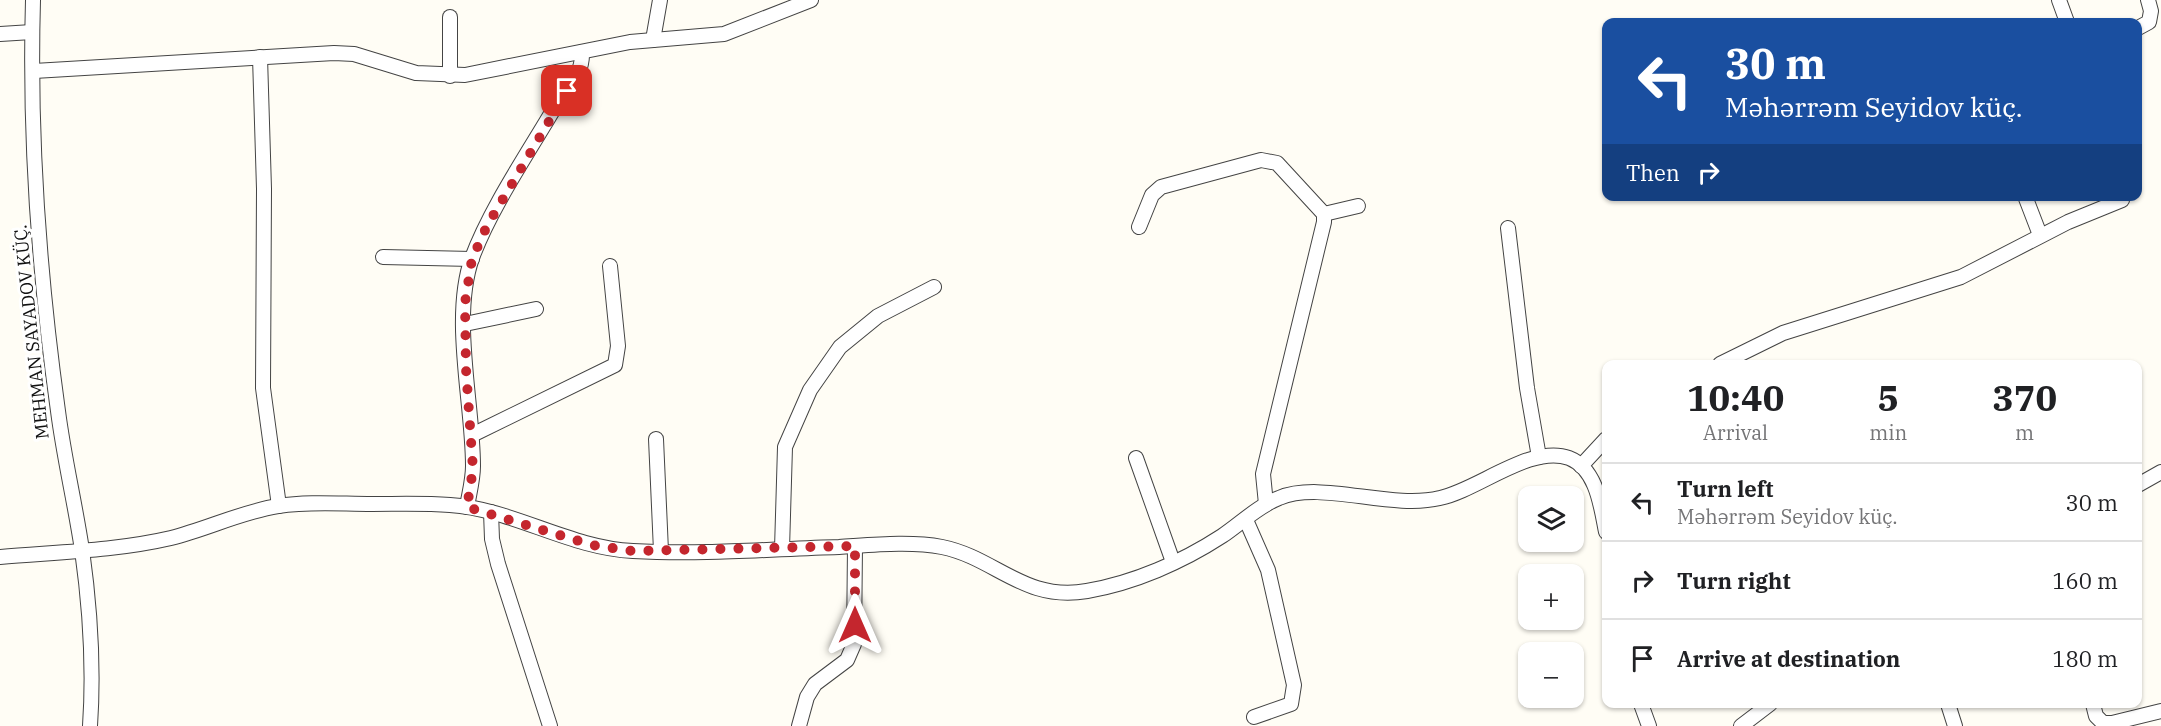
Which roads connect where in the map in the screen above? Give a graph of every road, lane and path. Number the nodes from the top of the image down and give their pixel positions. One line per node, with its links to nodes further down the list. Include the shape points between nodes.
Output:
1 (33, 0): 9 (street, MEHMAN SAYADOV KÜÇ.)
2 (660, 0): 11 (street)
3 (811, 0): 11 (street, via 724,34)
4 (2060, 0): 7 (street)
5 (2148, 0): 8 (street, via 2149,22)
6 (450, 17): 15 (street)
7 (2066, 18)
8 (2142, 26)
9 (32, 32): 10 (street); 14 (street, MEHMAN SAYADOV KÜÇ.)
10 (0, 34)
11 (653, 40): 12 (street)
12 (582, 52): 15 (street); 24 (street, via 583,65 577,78 557,104)
13 (260, 57): 14 (street); 15 (street, via 354,54 416,73); 39 (street, via 263,388)
14 (34, 71): 46 (street, MEHMAN SAYADOV KÜÇ., via 36,225 42,298)
15 (450, 76)
16 (2027, 201): 22 (street)
17 (2120, 201): 22 (street)
18 (1358, 206): 19 (street)
19 (1324, 214): 20 (street, via 1277,163 1261,160 1161,187 1152,195); 38 (street, via 1263,474)
20 (1138, 228)
21 (1508, 228): 33 (street)
22 (2040, 235): 29 (street, via 1961,277 1783,333)
23 (383, 257): 24 (street)
24 (472, 259): 28 (street)
25 (610, 266): 30 (street, via 618,346 615,365)
26 (934, 287): 45 (street, via 878,316 840,347 810,390 785,447)
27 (536, 309): 28 (street)
28 (465, 324): 30 (street)
29 (1728, 360)
30 (472, 435): 40 (street, via 473,469)
31 (656, 439): 47 (street)
32 (1602, 443): 35 (street)
33 (1539, 457): 35 (street, via 1569,458); 38 (street, via 1463,491 1424,501 1311,492 1281,496)
34 (1136, 458): 49 (street)
35 (1581, 466): 41 (street, via 1592,481)
36 (2161, 472): 37 (street)
37 (2142, 483)
38 (1266, 504): 43 (street)
39 (279, 506): 40 (street, via 327,503); 46 (street, via 175,537)
40 (467, 507): 42 (street)
41 (1602, 511)
42 (491, 512): 47 (street, via 592,545); 57 (street, via 498,564)
43 (1246, 520): 49 (street, via 1195,553); 55 (street, via 1268,570 1294,685 1291,704)
44 (855, 546): 45 (street); 49 (street, via 944,547 1031,587 1062,593 1101,588); 58 (street, via 855,644 847,660 811,691)
45 (782, 549): 47 (street)
46 (82, 550): 48 (street); 56 (street, MEHMAN SAYADOV KÜÇ., via 93,689)
47 (661, 551)
48 (0, 557)
49 (1173, 562)
50 (1642, 708): 59 (street)
51 (1765, 708): 60 (street)
52 (1949, 708): 61 (street)
53 (2094, 708): 54 (street, via 2103,723)
54 (2161, 711)
55 (1254, 717)
56 (90, 726)
57 (550, 726)
58 (799, 726)
59 (1648, 726)
60 (1741, 726)
61 (1955, 726)

